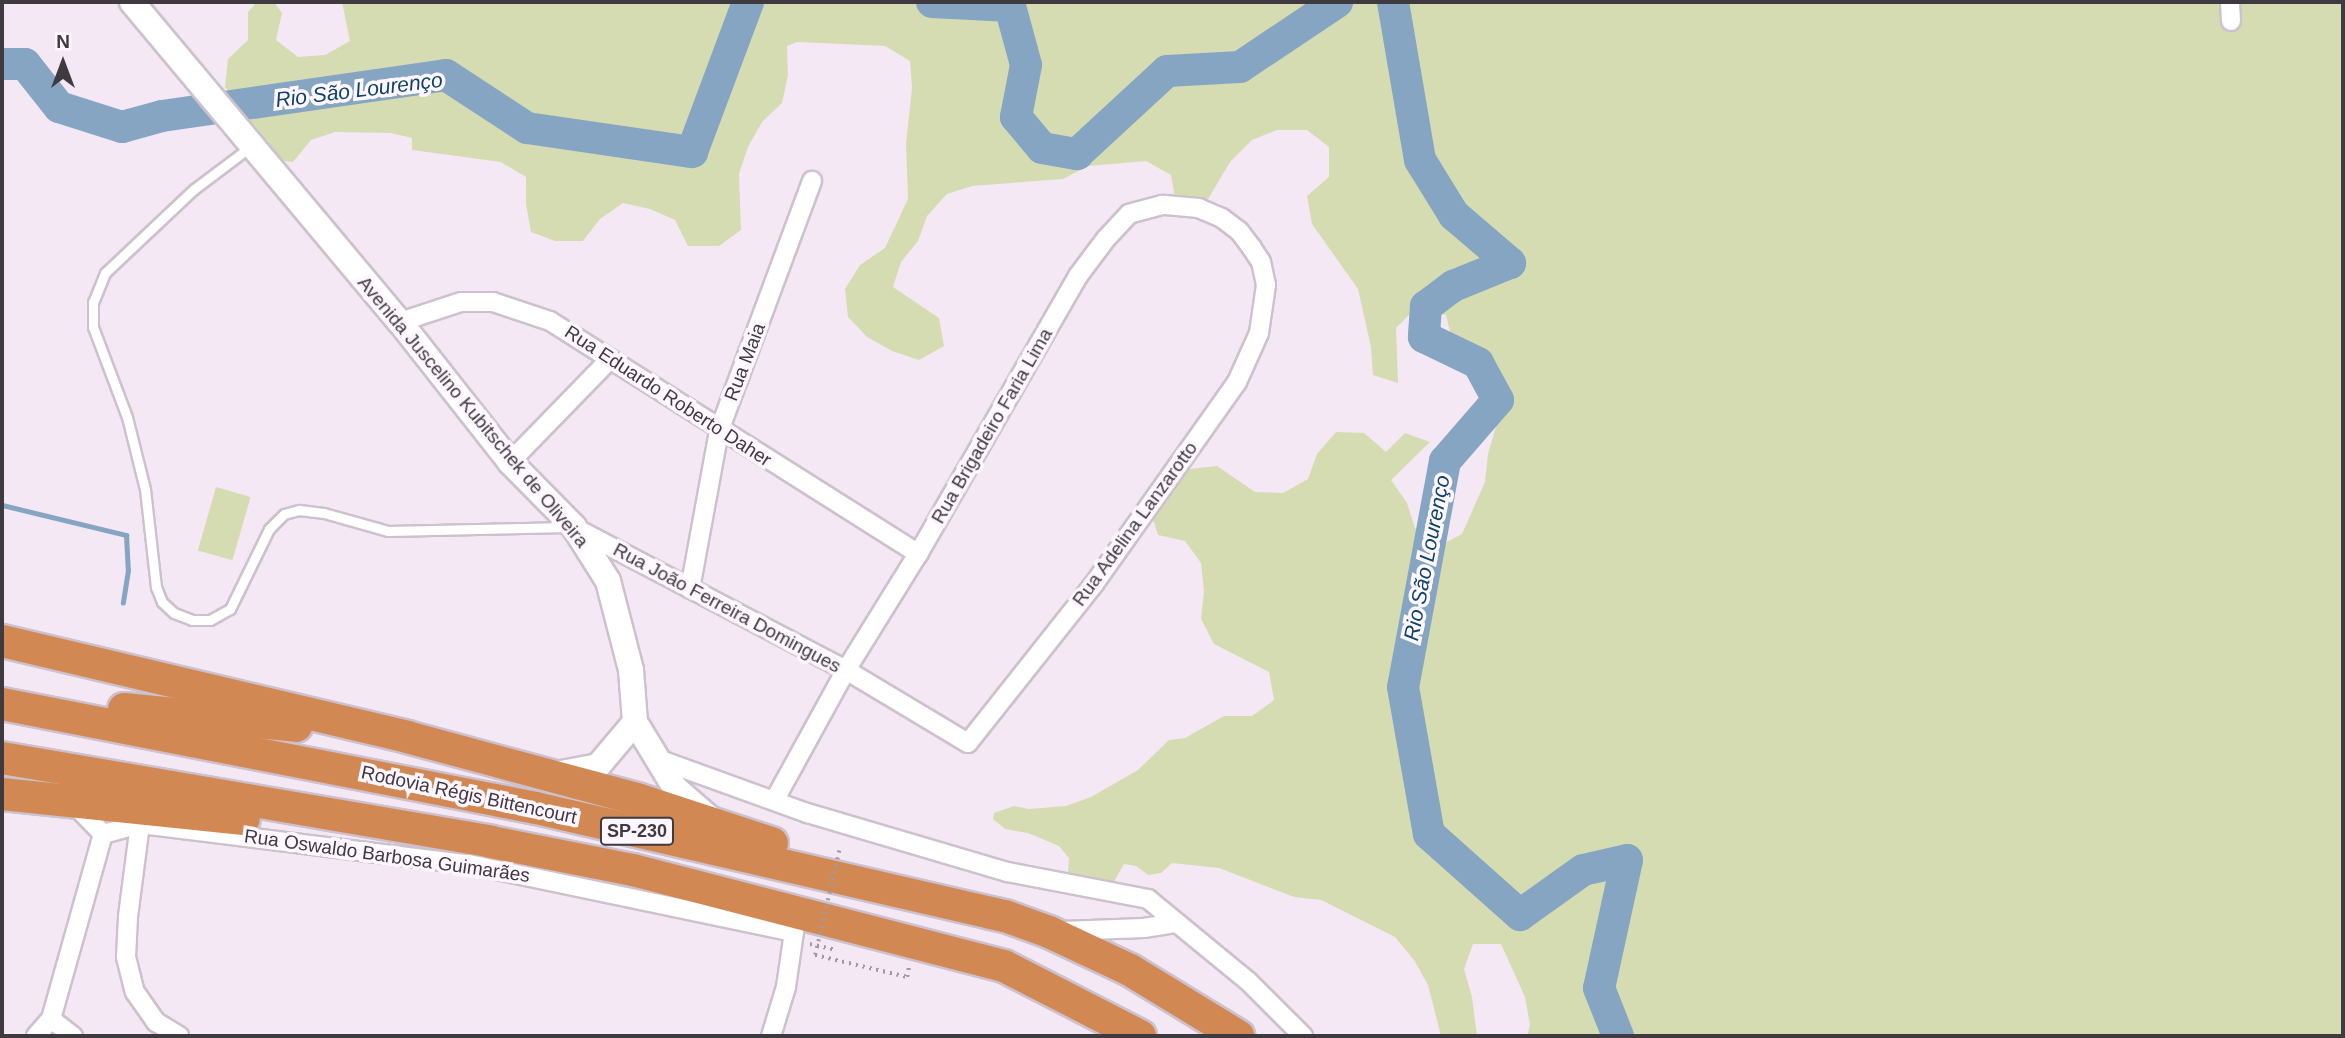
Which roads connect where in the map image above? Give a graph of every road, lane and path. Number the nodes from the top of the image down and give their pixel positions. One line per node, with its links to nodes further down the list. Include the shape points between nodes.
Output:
1 (132, 2): 4 (street, Avenida Juscelino Kubitschek de Oliveira)
2 (2230, 2): 3 (street)
3 (2231, 21)
4 (246, 141): 7 (street, Avenida Juscelino Kubitschek de Oliveira); 11 (lane, Rua João Ferreira Domingues, via 105,273 93,302 93,327 127,417 145,489 156,587 162,602 192,620 210,620 230,609 269,529 284,514 299,510 387,531)
5 (812, 181): 9 (street, Rua Maia)
6 (1266, 285): 12 (street, Rua Brigadeiro Faria Lima, via 1252,248 1222,218 1199,208 1162,205 1129,214 1078,276); 19 (street, Rua Adelina Lanzarotto, via 1259,333 1237,382 1094,584)
7 (400, 321): 8 (street, Rua Eduardo Roberto Daher, via 461,302 493,302 550,321); 10 (street, Avenida Juscelino Kubitschek de Oliveira)
8 (610, 359): 9 (street, Rua Eduardo Roberto Daher); 10 (street)
9 (719, 430): 12 (street, Rua Eduardo Roberto Daher); 13 (street, Rua Maia)
10 (510, 461): 11 (street, Avenida Juscelino Kubitschek de Oliveira)
11 (574, 527): 13 (street, Rua João Ferreira Domingues); 17 (street, Avenida Juscelino Kubitschek de Oliveira, via 608,581 631,670)
12 (918, 554): 15 (street, Rua Brigadeiro Faria Lima)
13 (690, 589): 15 (street, Rua João Ferreira Domingues)
14 (2, 641): 18 (highway)
15 (846, 670): 19 (street, Rua João Ferreira Domingues); 25 (street, Rua Brigadeiro Faria Lima)
16 (5, 705): 18 (highway, via 49,702); 31 (highway, Rodovia Régis Bittencourt / SP-230, via 536,808)
17 (635, 722): 21 (street, Avenida Juscelino Kubitschek de Oliveira); 22 (street, via 598,766 561,775)
18 (407, 737): 22 (highway)
19 (967, 743)
20 (2, 758): 29 (highway, Rodovia Régis Bittencourt / SP-230)
21 (655, 758): 25 (street); 27 (street, Avenida Juscelino Kubitschek de Oliveira, via 675,789)
22 (530, 771): 27 (highway)
23 (2, 794): 24 (highway)
24 (69, 799): 28 (street); 29 (highway, via 447,846)
25 (774, 801): 32 (street, via 1008,872 1129,894 1147,900)
26 (140, 824): 28 (street, Rua Oswaldo Barbosa Guimarães); 34 (street, Rua Oswaldo Barbosa Guimarães, via 468,863); 40 (street, via 126,957 135,992 156,1022)
27 (718, 826): 31 (highway, via 905,882)
28 (103, 834): 37 (street)
29 (491, 842): 43 (highway, Rodovia Régis Bittencourt / SP-230, via 633,870 1004,966)
30 (839, 851): 34 (path, bridge)
31 (953, 903): 33 (highway, Rodovia Régis Bittencourt / SP-230)
32 (1177, 923): 33 (street); 45 (street)
33 (1049, 932): 44 (highway, Rodovia Régis Bittencourt / SP-230, via 1130,971)
34 (801, 942): 35 (path); 36 (path, via 907,977 910,966); 41 (street); 42 (highway, via 936,966 1070,1016)
35 (845, 952)
36 (897, 963)
37 (51, 1019): 38 (street); 39 (street)
38 (36, 1036)
39 (73, 1036)
40 (179, 1036)
41 (771, 1036)
42 (1106, 1036)
43 (1140, 1036)
44 (1238, 1036)
45 (1303, 1036)

